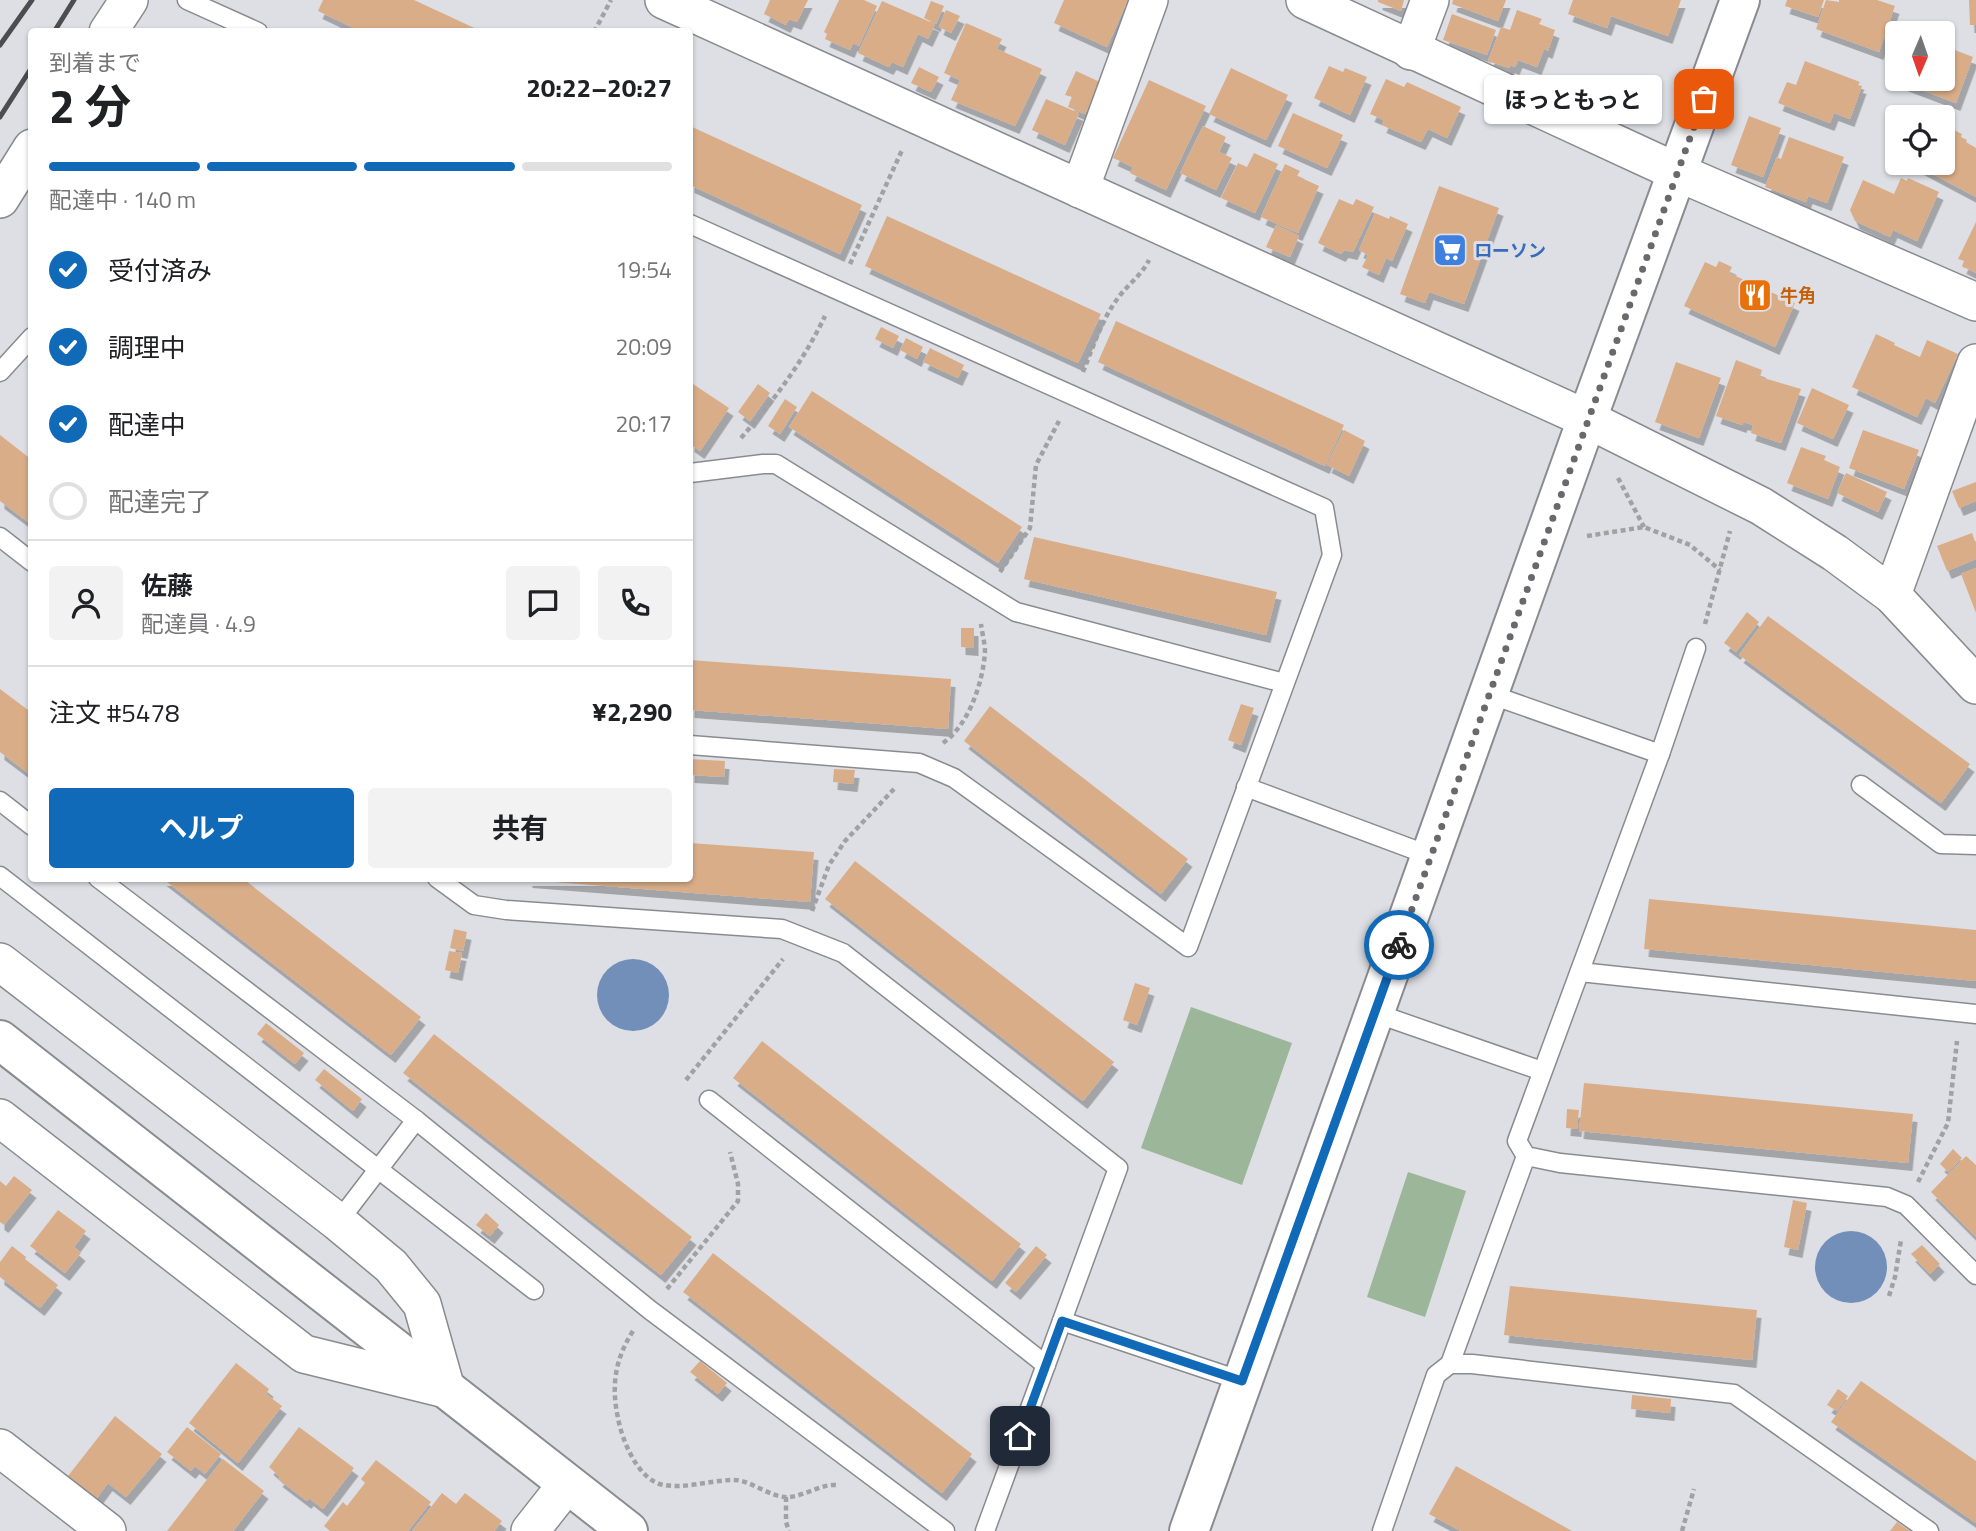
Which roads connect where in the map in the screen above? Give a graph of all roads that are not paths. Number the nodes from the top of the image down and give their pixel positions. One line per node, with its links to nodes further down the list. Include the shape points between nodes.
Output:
1 (129, 0): 8 (street)
2 (187, 0): 9 (lane)
3 (664, 0): 13 (street)
4 (1149, 0): 13 (street)
5 (1305, 0): 10 (street)
6 (1430, 0): 10 (street)
7 (1740, 0): 12 (street)
8 (111, 28)
9 (249, 28)
10 (1411, 51): 12 (street)
11 (28, 155): 14 (street)
12 (1677, 172): 16 (street); 20 (street)
13 (1080, 189): 20 (street)
14 (0, 199)
15 (693, 226): 26 (lane, via 1324,508 1332,555)
16 (1976, 302)
17 (28, 341): 19 (lane)
18 (1976, 363): 24 (street)
19 (0, 372)
20 (1587, 419): 24 (street, via 1762,506); 28 (street)
21 (693, 473): 26 (lane, via 776,464 1016,612)
22 (0, 537): 23 (lane)
23 (28, 559)
24 (1892, 594): 27 (street)
25 (1696, 648): 30 (lane)
26 (1284, 684): 32 (lane)
27 (1976, 685)
28 (1489, 694): 30 (lane); 36 (street)
29 (693, 745): 32 (lane, via 916,763 954,778 1188,947)
30 (1660, 754): 41 (lane)
31 (1861, 785): 35 (lane, via 1941,844)
32 (1246, 787): 36 (lane)
33 (0, 801): 34 (lane)
34 (28, 823)
35 (1976, 845)
36 (1431, 856): 42 (street)
37 (0, 876): 50 (lane)
38 (103, 882): 48 (lane)
39 (442, 882): 54 (lane, via 474,905 782,929 843,953 1118,1168)
40 (0, 962): 51 (street)
41 (1580, 972): 43 (lane); 45 (lane)
42 (1375, 1013): 45 (lane); 57 (street)
43 (1968, 1013)
44 (0, 1040): 58 (street)
45 (1542, 1070): 49 (lane, via 1517,1141)
46 (709, 1100): 56 (lane)
47 (0, 1118): 58 (street, via 304,1354)
48 (416, 1120): 50 (lane); 64 (lane, via 650,1310)
49 (1526, 1156): 52 (lane, via 1887,1196 1906,1205); 55 (lane)
50 (377, 1168): 51 (lane); 53 (lane)
51 (338, 1222): 58 (street, via 391,1266 422,1304)
52 (1976, 1275)
53 (534, 1290)
54 (1062, 1321): 56 (lane); 57 (lane)
55 (1450, 1364): 67 (lane, via 1436,1375); 68 (lane, via 1734,1394)
56 (1046, 1365): 65 (lane)
57 (1242, 1381): 66 (street)
58 (446, 1389): 60 (street)
59 (0, 1448): 61 (street)
60 (567, 1483): 62 (street); 63 (street)
61 (107, 1531)
62 (530, 1531)
63 (628, 1531)
64 (945, 1531)
65 (985, 1531)
66 (1189, 1531)
67 (1382, 1531)
68 (1929, 1531)

